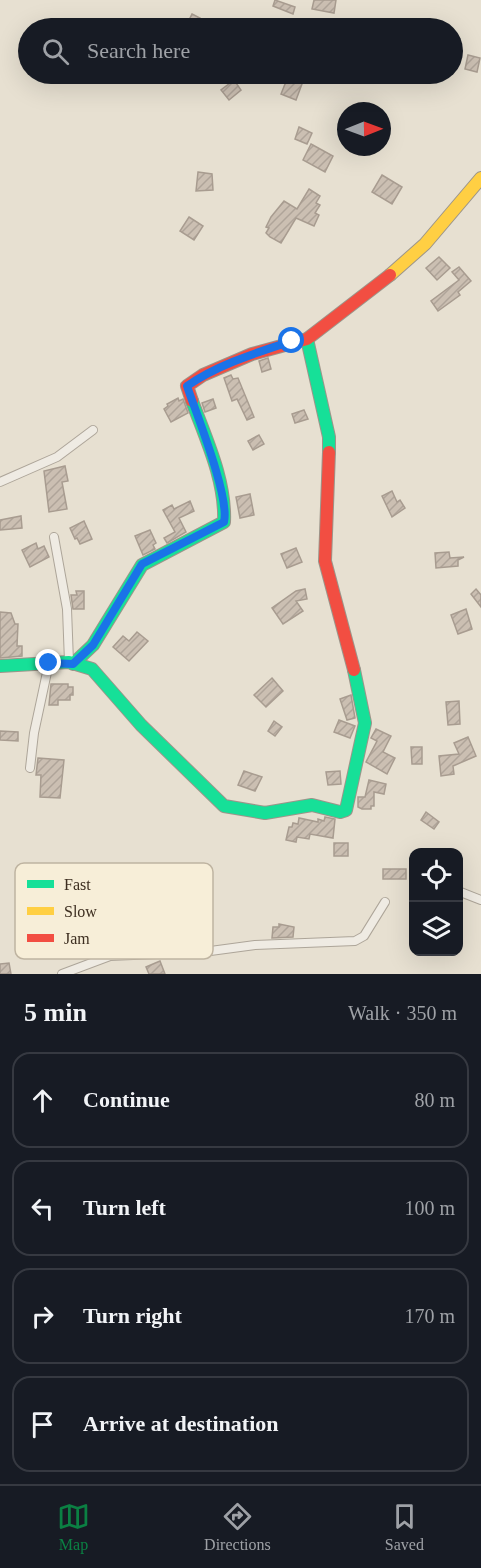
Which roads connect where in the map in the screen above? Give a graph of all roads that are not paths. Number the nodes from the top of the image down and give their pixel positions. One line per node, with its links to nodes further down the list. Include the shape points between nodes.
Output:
1 (481, 178): 2 (street, via 424,244 386,279)
2 (307, 339): 7 (street, via 252,354 187,386 220,488 224,522 142,564 93,645); 7 (street, via 329,437 325,561 365,723 346,810 312,805 251,813 224,806 141,725 101,677 88,667)
3 (93, 430): 4 (street, via 57,457)
4 (0, 482)
5 (54, 537): 7 (street, via 67,609)
6 (49, 663): 7 (street); 8 (street); 9 (street)
7 (71, 663)
8 (0, 666)
9 (30, 768)
10 (463, 893): 11 (street)
11 (481, 900)
12 (385, 902): 13 (street, via 364,936 355,941)
13 (213, 951)
14 (102, 959): 15 (street)
15 (62, 974)

